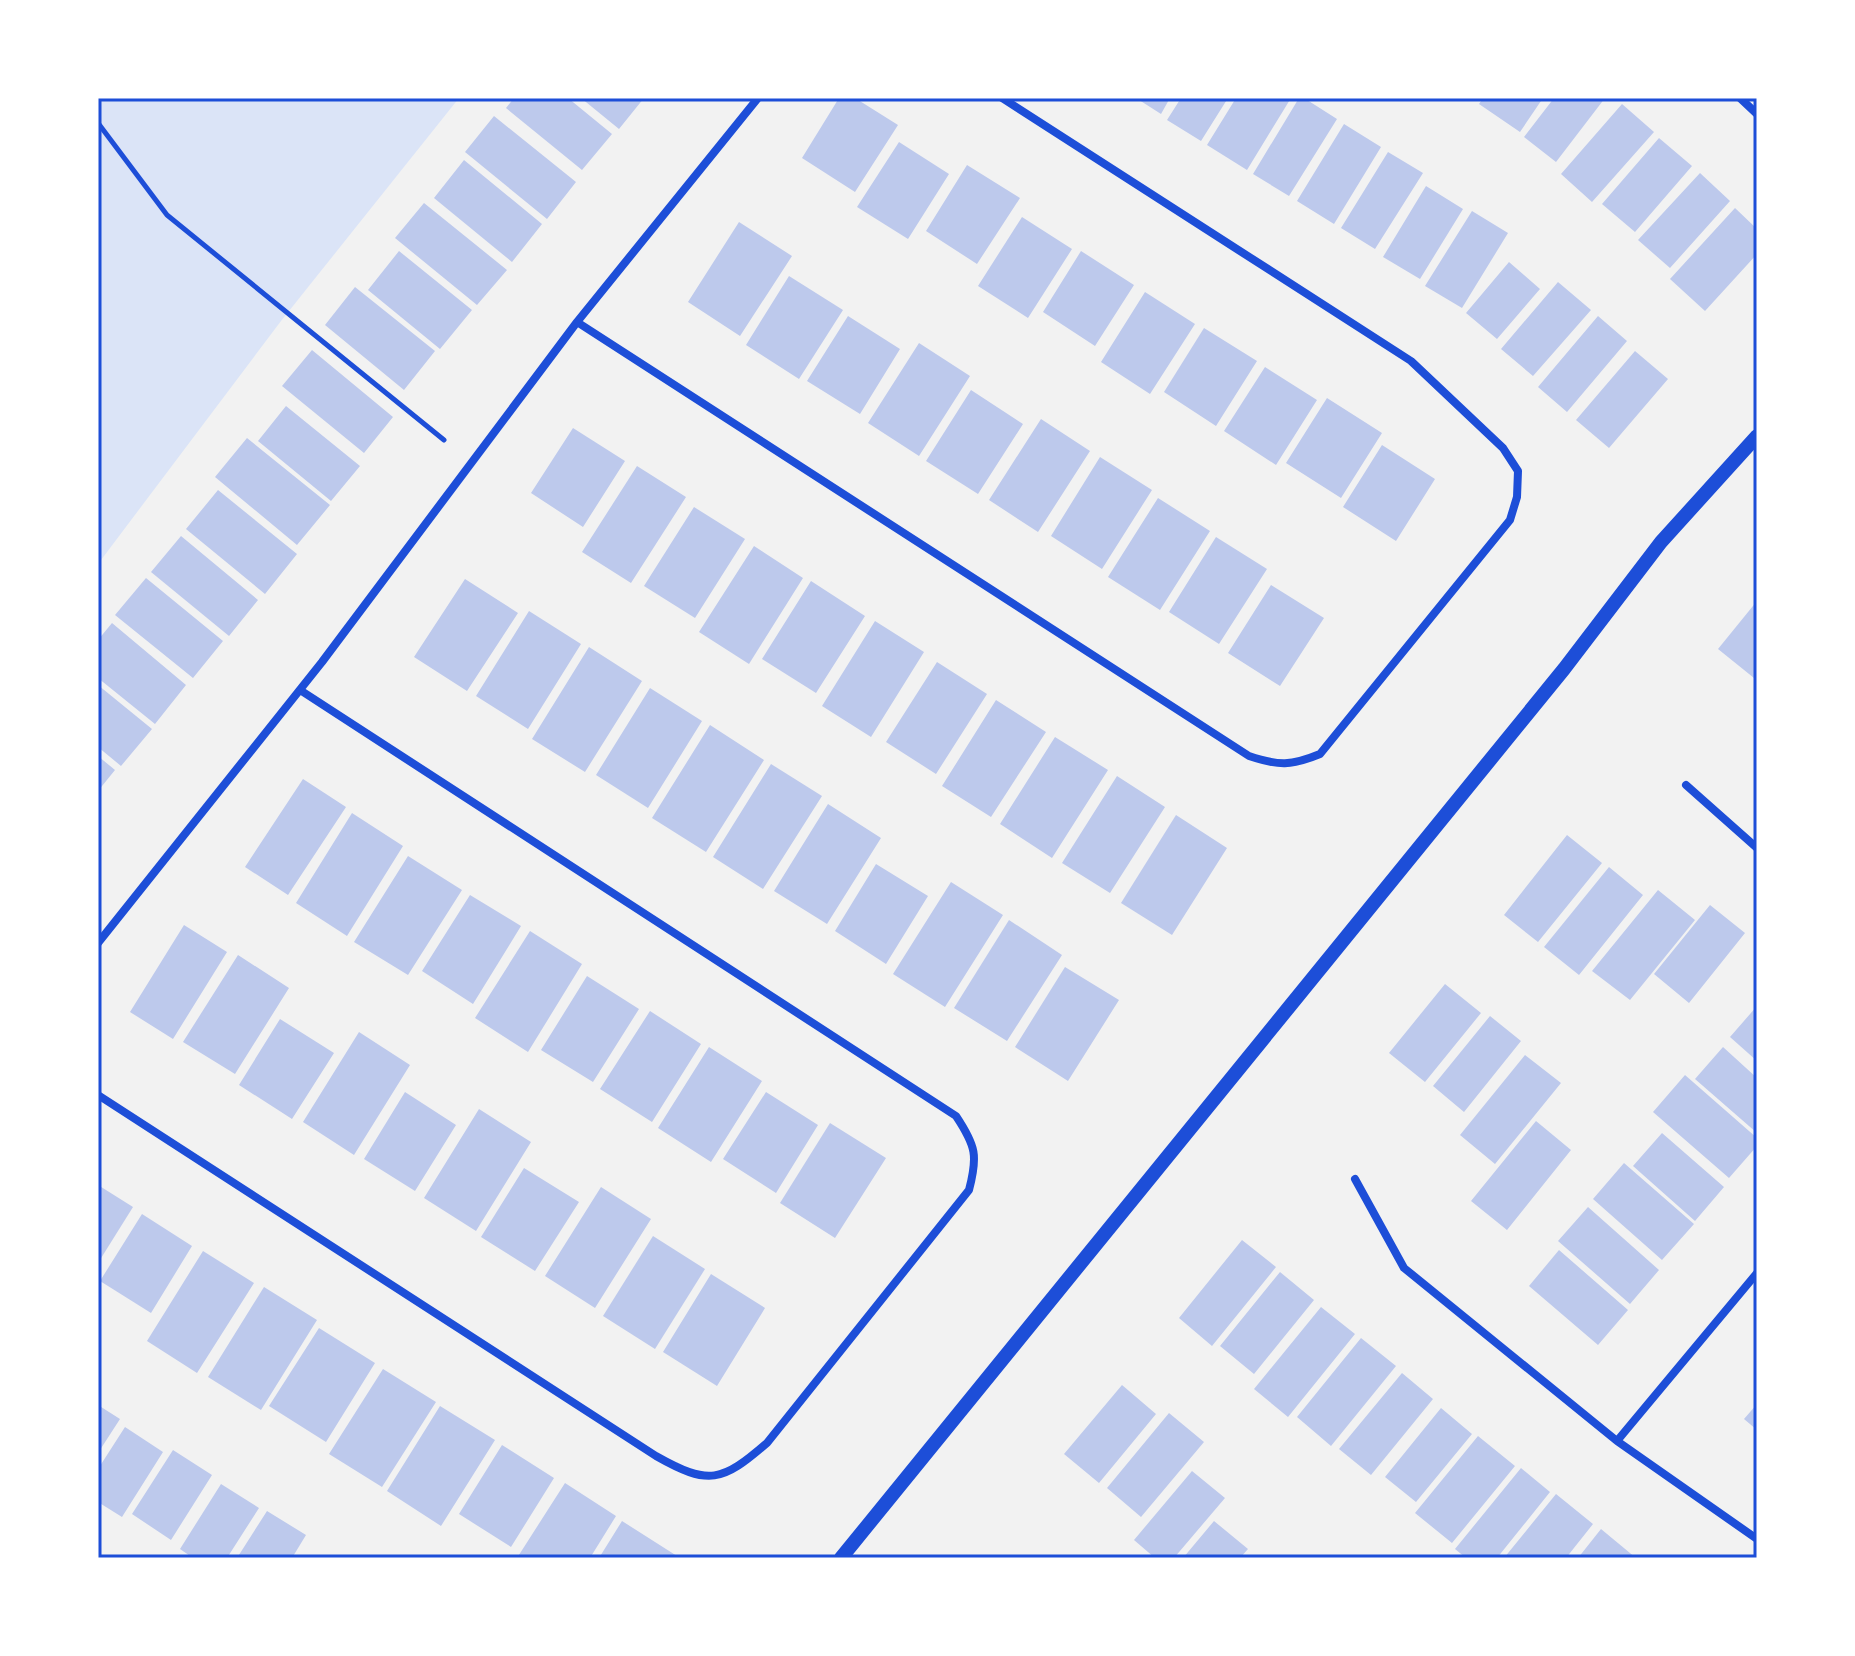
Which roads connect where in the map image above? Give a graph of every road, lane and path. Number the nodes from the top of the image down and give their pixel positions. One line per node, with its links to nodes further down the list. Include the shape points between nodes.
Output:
1 (758, 98): 6 (street)
2 (1002, 98): 6 (street, via 1411,361 1503,448 1518,471 1510,520 1320,754 1297,763 1273,764 1249,756)
3 (1740, 98): 4 (street)
4 (1757, 114)
5 (98, 123): 8 (path, via 167,215)
6 (577, 322): 9 (street)
7 (1757, 436): 18 (street, via 1661,542 1564,669)
8 (444, 440)
9 (300, 690): 12 (street); 13 (street, via 956,1116 972,1139 976,1166 969,1190 767,1443 738,1468 715,1475 689,1474)
10 (1686, 785): 11 (street)
11 (1757, 848)
12 (98, 943)
13 (98, 1095)
14 (1355, 1179): 16 (street, via 1404,1268)
15 (1757, 1273): 16 (street)
16 (1617, 1441): 17 (street)
17 (1757, 1539)
18 (841, 1558)

